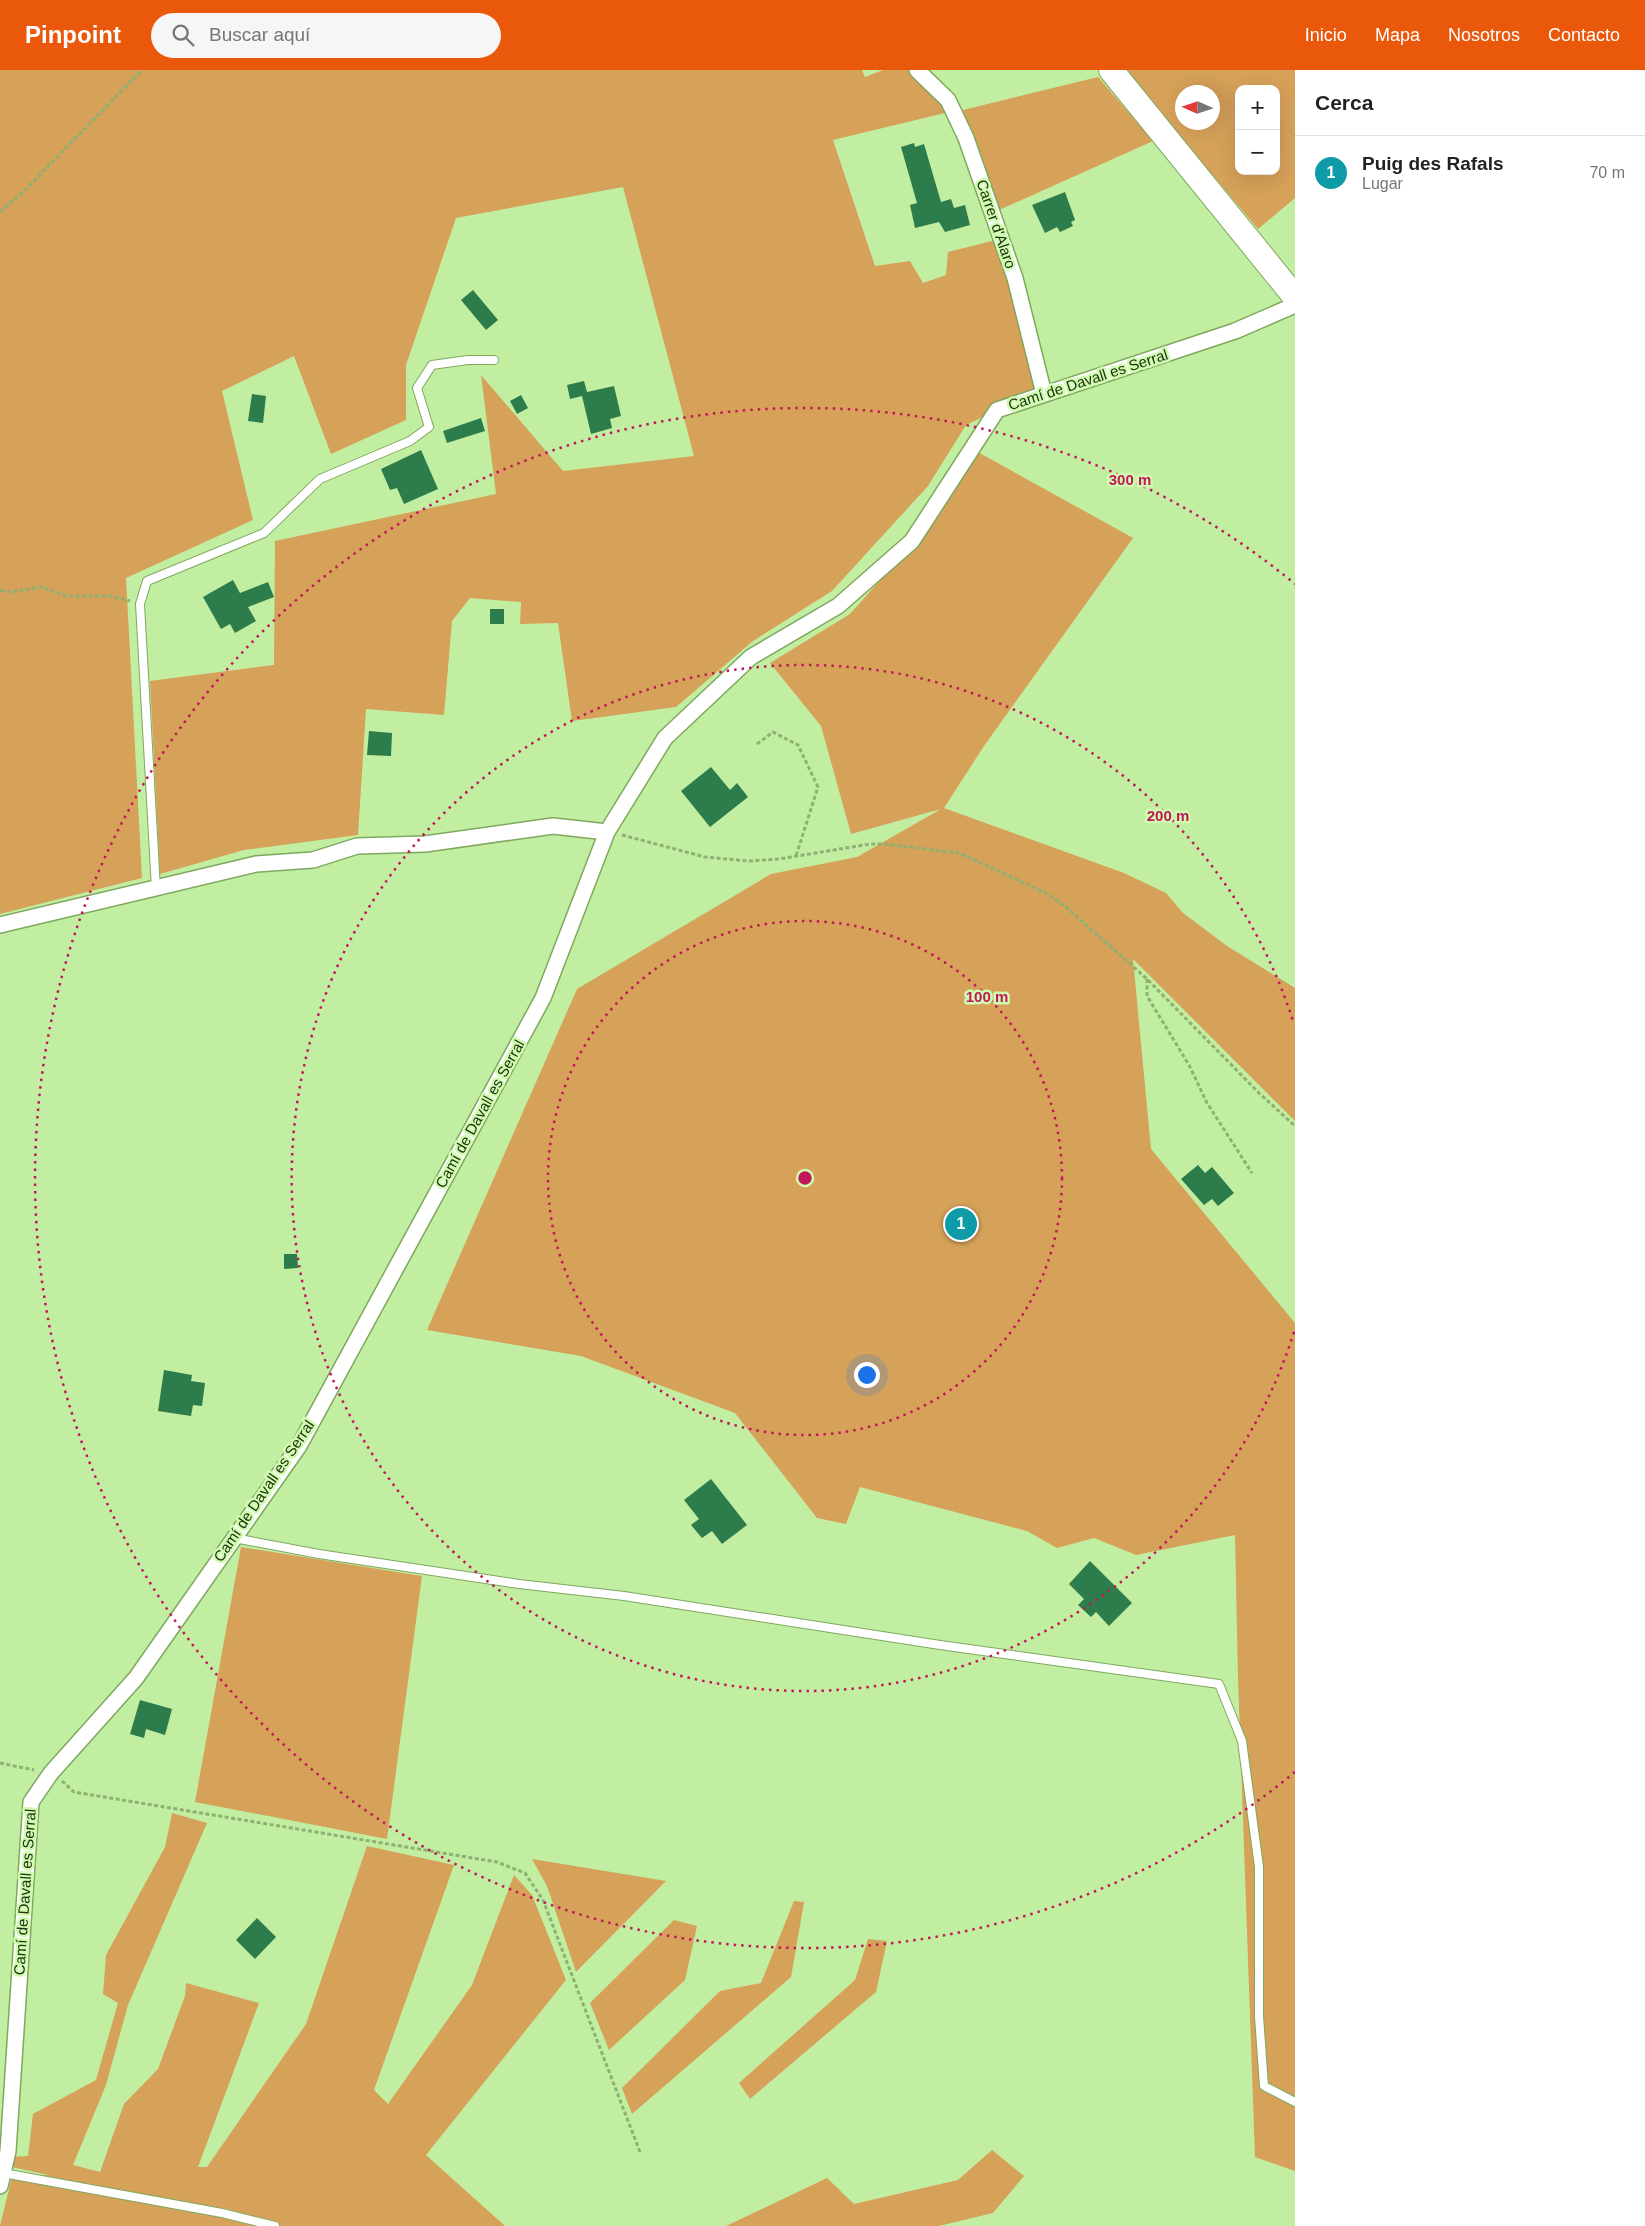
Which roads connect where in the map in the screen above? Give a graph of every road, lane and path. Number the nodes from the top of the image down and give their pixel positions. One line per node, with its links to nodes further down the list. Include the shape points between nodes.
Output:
1 (142, 70): 4 (path)
2 (917, 70): 8 (street, Carrer d'Alaro, via 948,100 966,138 1015,278)
3 (1111, 70): 5 (main road)
4 (0, 212)
5 (1295, 298)
6 (1295, 305): 8 (street, Camí de Davall es Serral, via 1235,331)
7 (494, 360): 10 (lane, via 432,365 417,388 429,427 410,440 320,479 264,533 147,581)
8 (1044, 394): 12 (street, Camí de Davall es Serral, via 997,410 912,541 838,606 752,657 665,738)
9 (0, 590): 10 (path, via 10,592 42,587 67,596 111,596)
10 (140, 604): 14 (lane)
11 (757, 744): 13 (path, via 773,732 798,745 818,787)
12 (607, 832): 13 (path, via 705,856 749,861); 14 (street, via 553,826 425,844 357,846 313,860 256,864); 19 (street, Camí de Davall es Serral, via 543,998 299,1446)
13 (796, 856): 16 (path, via 885,844 958,853 1048,894)
14 (156, 889): 15 (street)
15 (0, 925)
16 (1147, 979): 17 (path); 18 (path, via 1147,996 1188,1065 1206,1103)
17 (1295, 1126)
18 (1252, 1173)
19 (234, 1538): 21 (street, Camí de Davall es Serral, via 136,1678); 22 (lane, via 519,1584 624,1596 1219,1684 1242,1741 1259,1867 1258,2016 1264,2086)
20 (0, 1764): 21 (path)
21 (51, 1773): 23 (path, via 74,1792 497,1862 524,1873 543,1900); 24 (street, Camí de Davall es Serral, via 31,1802 8,2151)
22 (1295, 2102)
23 (640, 2152)
24 (2, 2179): 25 (lane, via 222,2212)
25 (275, 2226)

